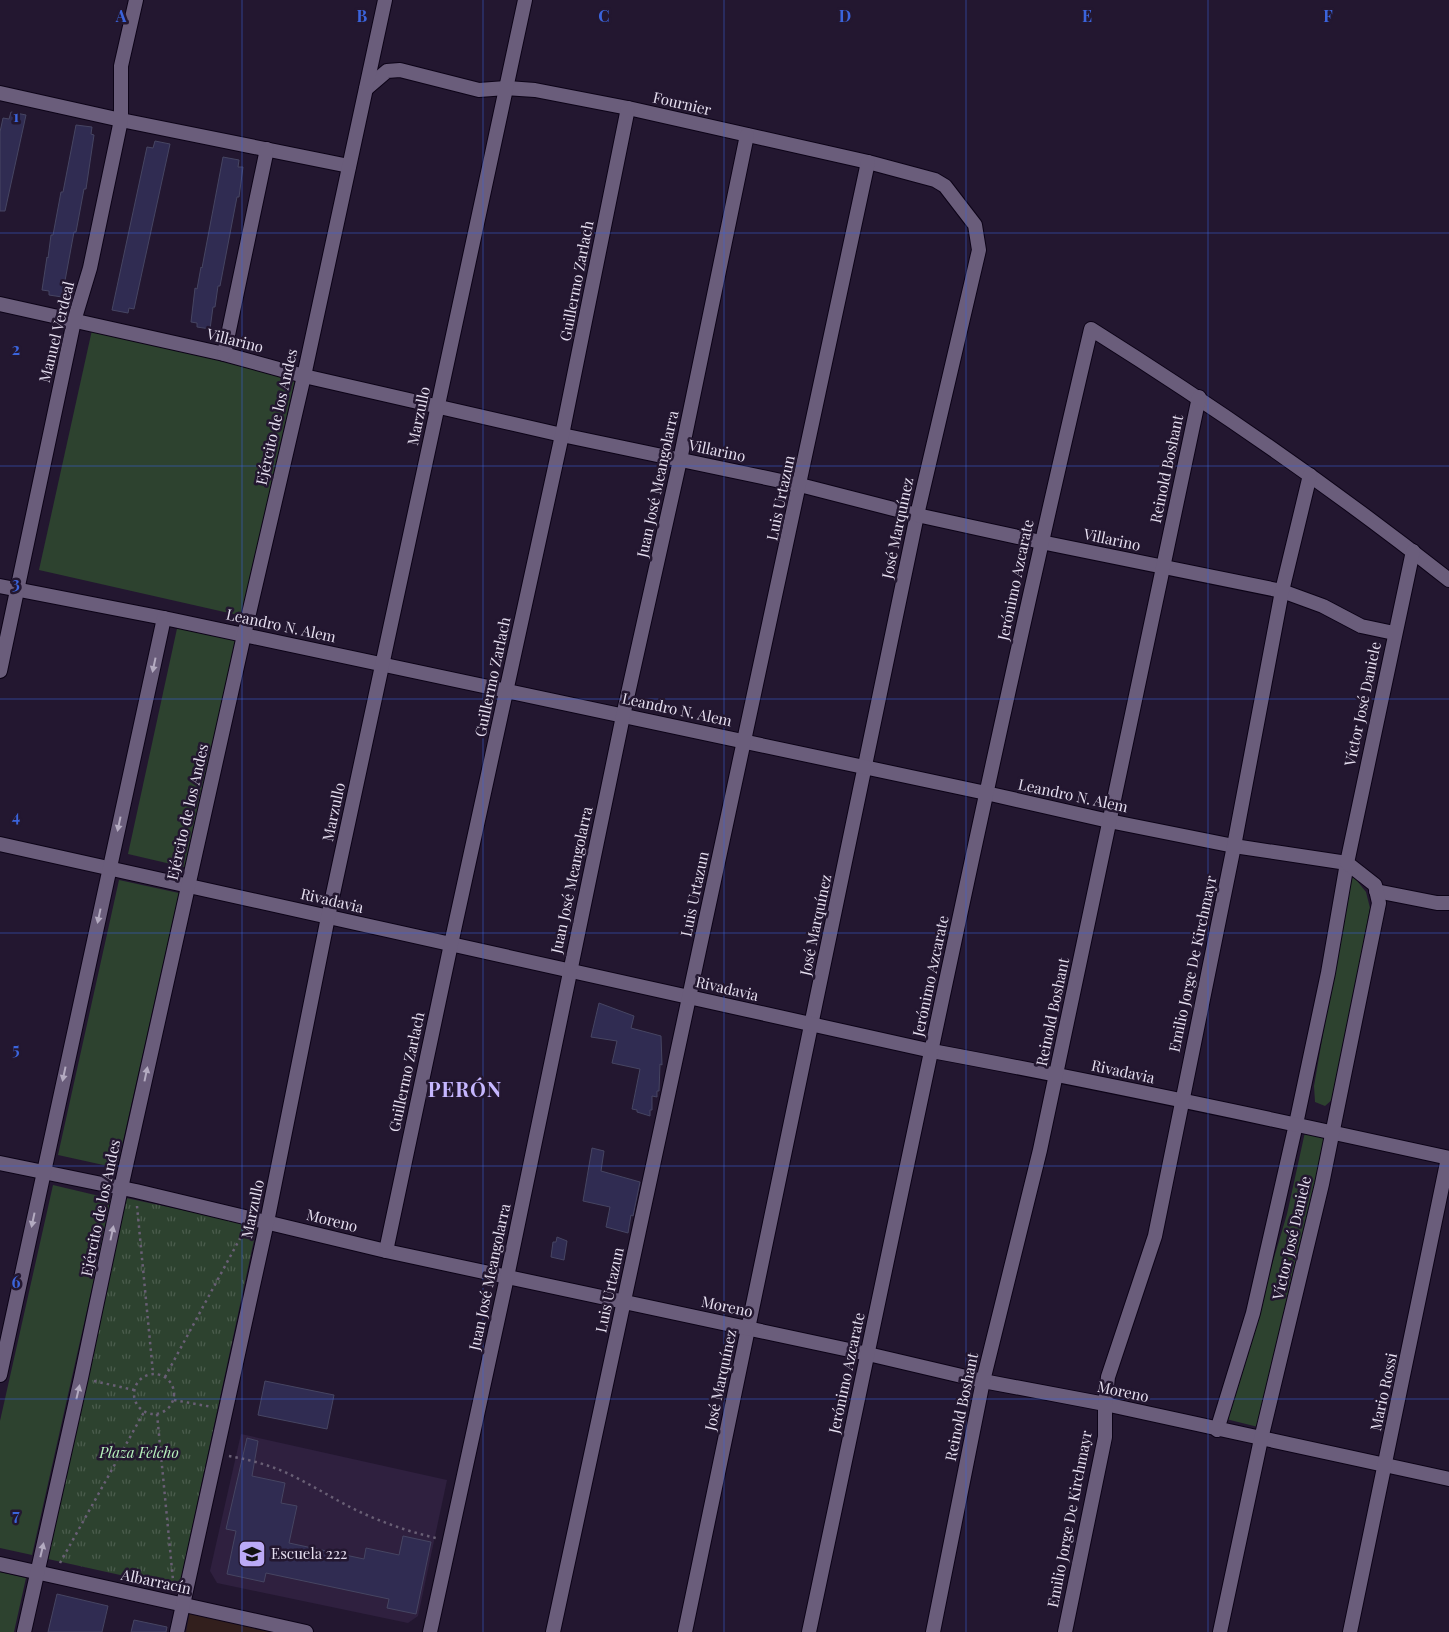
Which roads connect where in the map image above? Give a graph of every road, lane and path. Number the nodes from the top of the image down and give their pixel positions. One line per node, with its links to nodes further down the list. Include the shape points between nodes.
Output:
1 (136, 0): 8 (street, Manuel Verdeal, via 121,66)
2 (385, 0): 5 (street, Ejército de los Andes)
3 (525, 0): 4 (street, Marzullo)
4 (506, 88): 5 (street, Fournier, via 478,90 400,70 387,72); 7 (street, Fournier, via 535,90); 19 (street, Marzullo)
5 (366, 89): 12 (street, Ejército de los Andes)
6 (0, 93): 8 (street)
7 (628, 108): 9 (street, Fournier); 20 (street, Guillermo Zarlach)
8 (121, 120): 10 (street); 15 (street, Manuel Verdeal, via 90,268)
9 (747, 135): 11 (street, Fournier); 21 (street, Juan José Meangolarra)
10 (267, 149): 12 (street); 16 (street)
11 (868, 162): 13 (street, Fournier, via 936,180 945,186); 23 (street, Luis Urtazun)
12 (349, 166): 17 (street, Ejército de los Andes)
13 (975, 226): 24 (street, José Marquínez, via 978,250)
14 (0, 304): 15 (street, Villarino)
15 (74, 321): 16 (street, Villarino); 30 (street, Manuel Verdeal)
16 (224, 354): 17 (street, Villarino)
17 (304, 376): 19 (street, Villarino); 34 (street, Ejército de los Andes)
18 (1199, 397): 22 (street); 25 (street, Jerónimo Azcarate, via 1091,329); 27 (street, Reinold Boshant)
19 (438, 406): 20 (street, Villarino); 35 (street, Marzullo)
20 (562, 435): 21 (street, Villarino); 37 (street, Guillermo Zarlach)
21 (680, 460): 23 (street, Villarino); 38 (street, Juan José Meangolarra)
22 (1310, 475): 26 (street); 31 (street, Emilio Jorge De Kirchmayr)
23 (800, 485): 24 (street, Villarino); 39 (street, Luis Urtazun)
24 (918, 514): 25 (street, Villarino); 40 (street, José Marquínez)
25 (1041, 542): 27 (street, Villarino); 41 (street, Jerónimo Azcarate)
26 (1412, 551): 28 (street); 33 (street, Víctor José Daniele)
27 (1162, 566): 31 (street, Villarino); 42 (street, Reinold Boshant)
28 (1449, 580)
29 (0, 586): 30 (street, Leandro N. Alem)
30 (16, 590): 32 (street, Leandro N. Alem); 36 (street, Manuel Verdeal)
31 (1282, 591): 33 (street, Villarino, via 1323,606 1361,626); 44 (street, Emilio Jorge De Kirchmayr)
32 (164, 618): 34 (street, Leandro N. Alem); 46 (street, one-way to 46)
33 (1394, 633): 45 (street, Víctor José Daniele)
34 (244, 635): 35 (street, Leandro N. Alem); 47 (street, Ejército de los Andes)
35 (382, 664): 37 (street, Leandro N. Alem); 50 (street, Marzullo)
36 (0, 671)
37 (507, 691): 38 (street, Leandro N. Alem); 51 (street, Guillermo Zarlach)
38 (623, 716): 39 (street, Leandro N. Alem); 52 (street, Juan José Meangolarra)
39 (744, 742): 40 (street, Leandro N. Alem); 53 (street, Luis Urtazun)
40 (865, 767): 41 (street, Leandro N. Alem); 54 (street, José Marquínez)
41 (986, 793): 42 (street, Leandro N. Alem); 55 (street, Jerónimo Azcarate)
42 (1109, 821): 44 (street, Leandro N. Alem); 56 (street, Reinold Boshant)
43 (0, 844): 46 (street, Rivadavia)
44 (1234, 846): 45 (street, Leandro N. Alem); 57 (street, Emilio Jorge De Kirchmayr)
45 (1347, 864): 48 (street, via 1374,885); 58 (street, Víctor José Daniele)
46 (109, 868): 47 (street, Rivadavia); 62 (street, one-way to 62)
47 (188, 886): 50 (street, Rivadavia); 63 (street, Ejército de los Andes, one-way to 47)
48 (1376, 891): 49 (street); 59 (street, Víctor José Daniele, via 1379,903)
49 (1449, 903)
50 (328, 917): 51 (street, Rivadavia); 66 (street, Marzullo)
51 (451, 944): 52 (street, Rivadavia); 67 (street, Guillermo Zarlach)
52 (570, 970): 53 (street, Rivadavia); 68 (street, Juan José Meangolarra)
53 (690, 997): 54 (street, Rivadavia); 69 (street, Luis Urtazun)
54 (812, 1024): 55 (street, Rivadavia); 70 (street, José Marquínez)
55 (932, 1051): 56 (street, Rivadavia); 71 (street, Jerónimo Azcarate)
56 (1057, 1074): 57 (street, Rivadavia); 76 (street, Reinold Boshant)
57 (1182, 1101): 58 (street, Rivadavia); 79 (street, Emilio Jorge De Kirchmayr, via 1155,1236 1108,1377)
58 (1296, 1124): 59 (street, Rivadavia); 83 (street, Víctor José Daniele, via 1253,1313)
59 (1332, 1132): 60 (street, Rivadavia); 84 (street, Víctor José Daniele)
60 (1449, 1158): 86 (street, Mario Rossi)
61 (0, 1163): 62 (street, Moreno)
62 (43, 1172): 63 (street, Moreno); 73 (street, one-way to 73)
63 (121, 1188): 64 (street, Moreno); 75 (street, Ejército de los Andes, one-way to 63)
64 (136, 1191): 65 (street, Moreno); 72 (path)
65 (250, 1218): 66 (street, Moreno); 74 (path)
66 (267, 1222): 67 (street, Moreno); 80 (street, Marzullo)
67 (386, 1251): 68 (street, Moreno)
68 (506, 1277): 69 (street, Moreno); 88 (street, Juan José Meangolarra)
69 (624, 1302): 70 (street, Moreno); 97 (street, Luis Urtazun)
70 (748, 1328): 71 (street, Moreno); 98 (street, José Marquínez)
71 (868, 1354): 76 (street, Moreno); 99 (street, Jerónimo Azcarate)
72 (153, 1373): 74 (path); 77 (path, via 141,1378)
73 (0, 1375)
74 (165, 1376): 78 (path, via 174,1389)
75 (81, 1378): 77 (path); 90 (street, Ejército de los Andes, one-way to 75)
76 (982, 1381): 79 (street, Moreno); 100 (street, Reinold Boshant)
77 (134, 1390): 81 (path, via 136,1402)
78 (174, 1400): 80 (path); 82 (path, via 168,1410)
79 (1105, 1404): 83 (street, Moreno); 101 (street, Emilio Jorge De Kirchmayr, via 1105,1438)
80 (226, 1410): 85 (street, Marzullo)
81 (144, 1412): 82 (path); 91 (path)
82 (157, 1414): 92 (path)
83 (1217, 1430): 84 (street, Moreno)
84 (1261, 1439): 86 (street, Moreno); 102 (street, Víctor José Daniele)
85 (216, 1454): 88 (path, via 271,1466 385,1523); 92 (street, Marzullo)
86 (1385, 1465): 87 (street, Moreno); 103 (street, Mario Rossi)
87 (1449, 1479)
88 (450, 1541): 96 (street, Juan José Meangolarra)
89 (0, 1564): 90 (street, Albarracín)
90 (37, 1573): 91 (street, Albarracín); 93 (street, Ejército de los Andes)
91 (54, 1576): 92 (street, Albarracín)
92 (177, 1604): 94 (street, Marzullo); 95 (street, Albarracín)
93 (24, 1632)
94 (177, 1632)
95 (305, 1632)
96 (430, 1632)
97 (553, 1632)
98 (686, 1632)
99 (809, 1632)
100 (933, 1632)
101 (1064, 1632)
102 (1220, 1632)
103 (1350, 1632)

